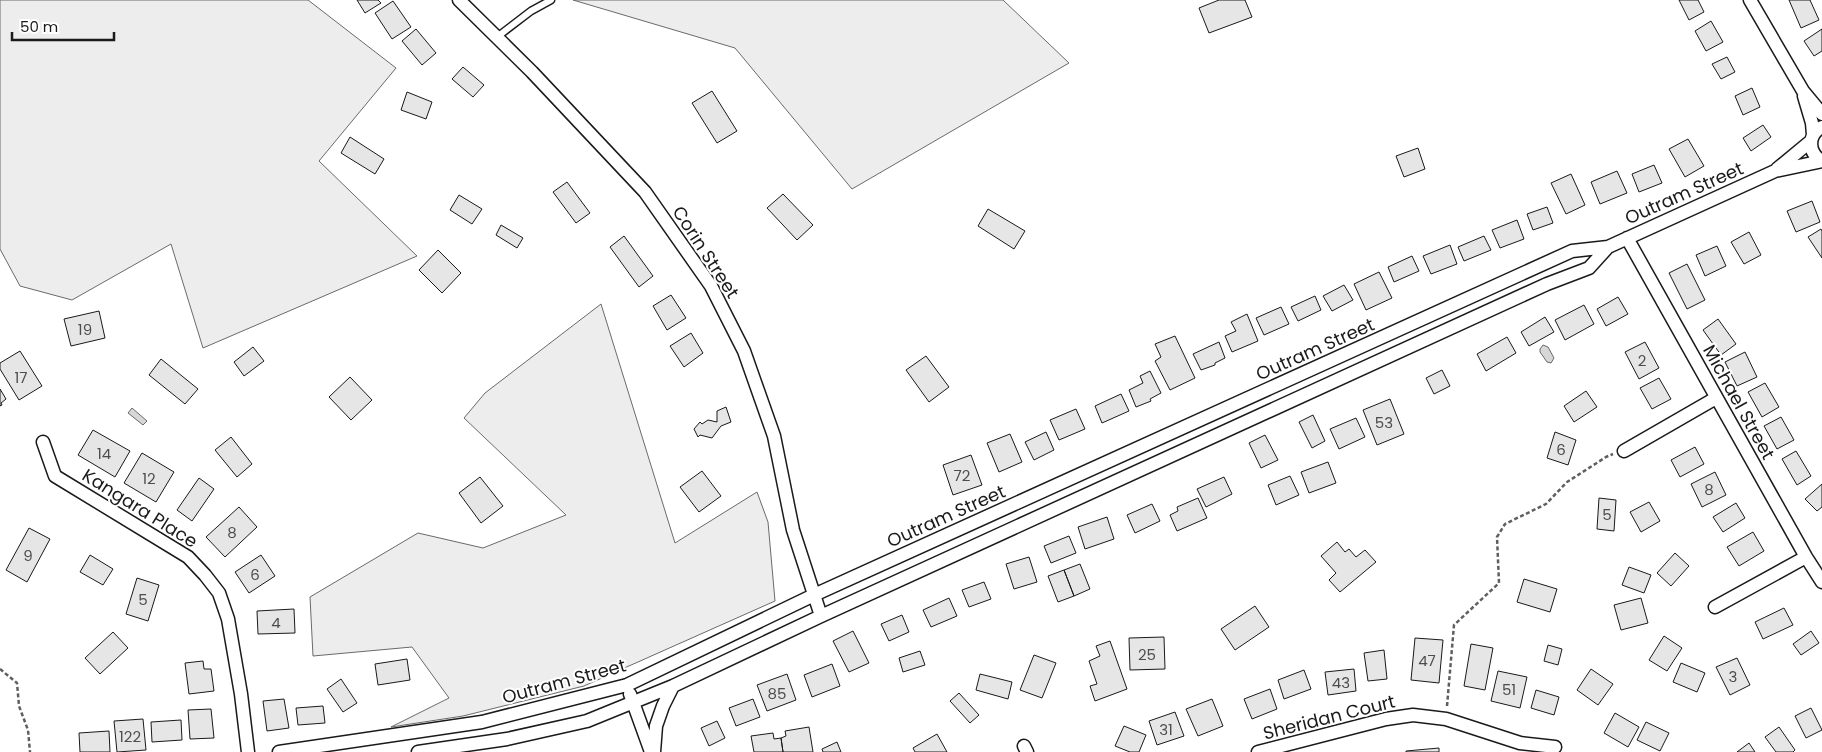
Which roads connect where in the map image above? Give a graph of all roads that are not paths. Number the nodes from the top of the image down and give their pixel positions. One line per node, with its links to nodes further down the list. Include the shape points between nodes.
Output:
1 (459, 0): 4 (street, Corin Street)
2 (552, 0): 4 (lane, via 531,11)
3 (1750, 0): 5 (street)
4 (497, 37): 17 (street, Corin Street, via 645,192 711,286 744,351 774,436 793,530)
5 (1803, 91): 6 (street); 7 (street)
6 (1822, 114)
7 (1815, 134): 8 (street, via 1813,153); 9 (street, Outram Street)
8 (1822, 161): 9 (street, Outram Street)
9 (1775, 171): 10 (street, Outram Street)
10 (1627, 238): 11 (street, Outram Street); 12 (street, Michael Street)
11 (1608, 247): 17 (street, Outram Street, via 1572,251); 19 (street, Outram Street, via 1589,268 1538,288)
12 (1716, 398): 14 (street); 15 (street, Michael Street)
13 (43, 442): 24 (street, Kangara Place, via 55,476 188,557 219,593 228,619)
14 (1624, 451)
15 (1806, 557): 16 (street, Michael Street); 18 (street)
16 (1822, 582)
17 (814, 595): 19 (street, Corin Street); 20 (street, Outram Street)
18 (1715, 607)
19 (821, 616): 21 (street, Outram Street)
20 (627, 685): 22 (street); 25 (street, Outram Street, via 482,722)
21 (674, 686): 22 (street, Outram Street); 27 (street, via 656,726)
22 (633, 702): 26 (street, Outram Street, via 588,721 508,739); 27 (street)
23 (1554, 747): 28 (street, Sheridan Court, via 1520,743 1446,719 1413,715 1386,718)
24 (248, 752)
25 (279, 752)
26 (418, 752)
27 (653, 752)
28 (1258, 752)

